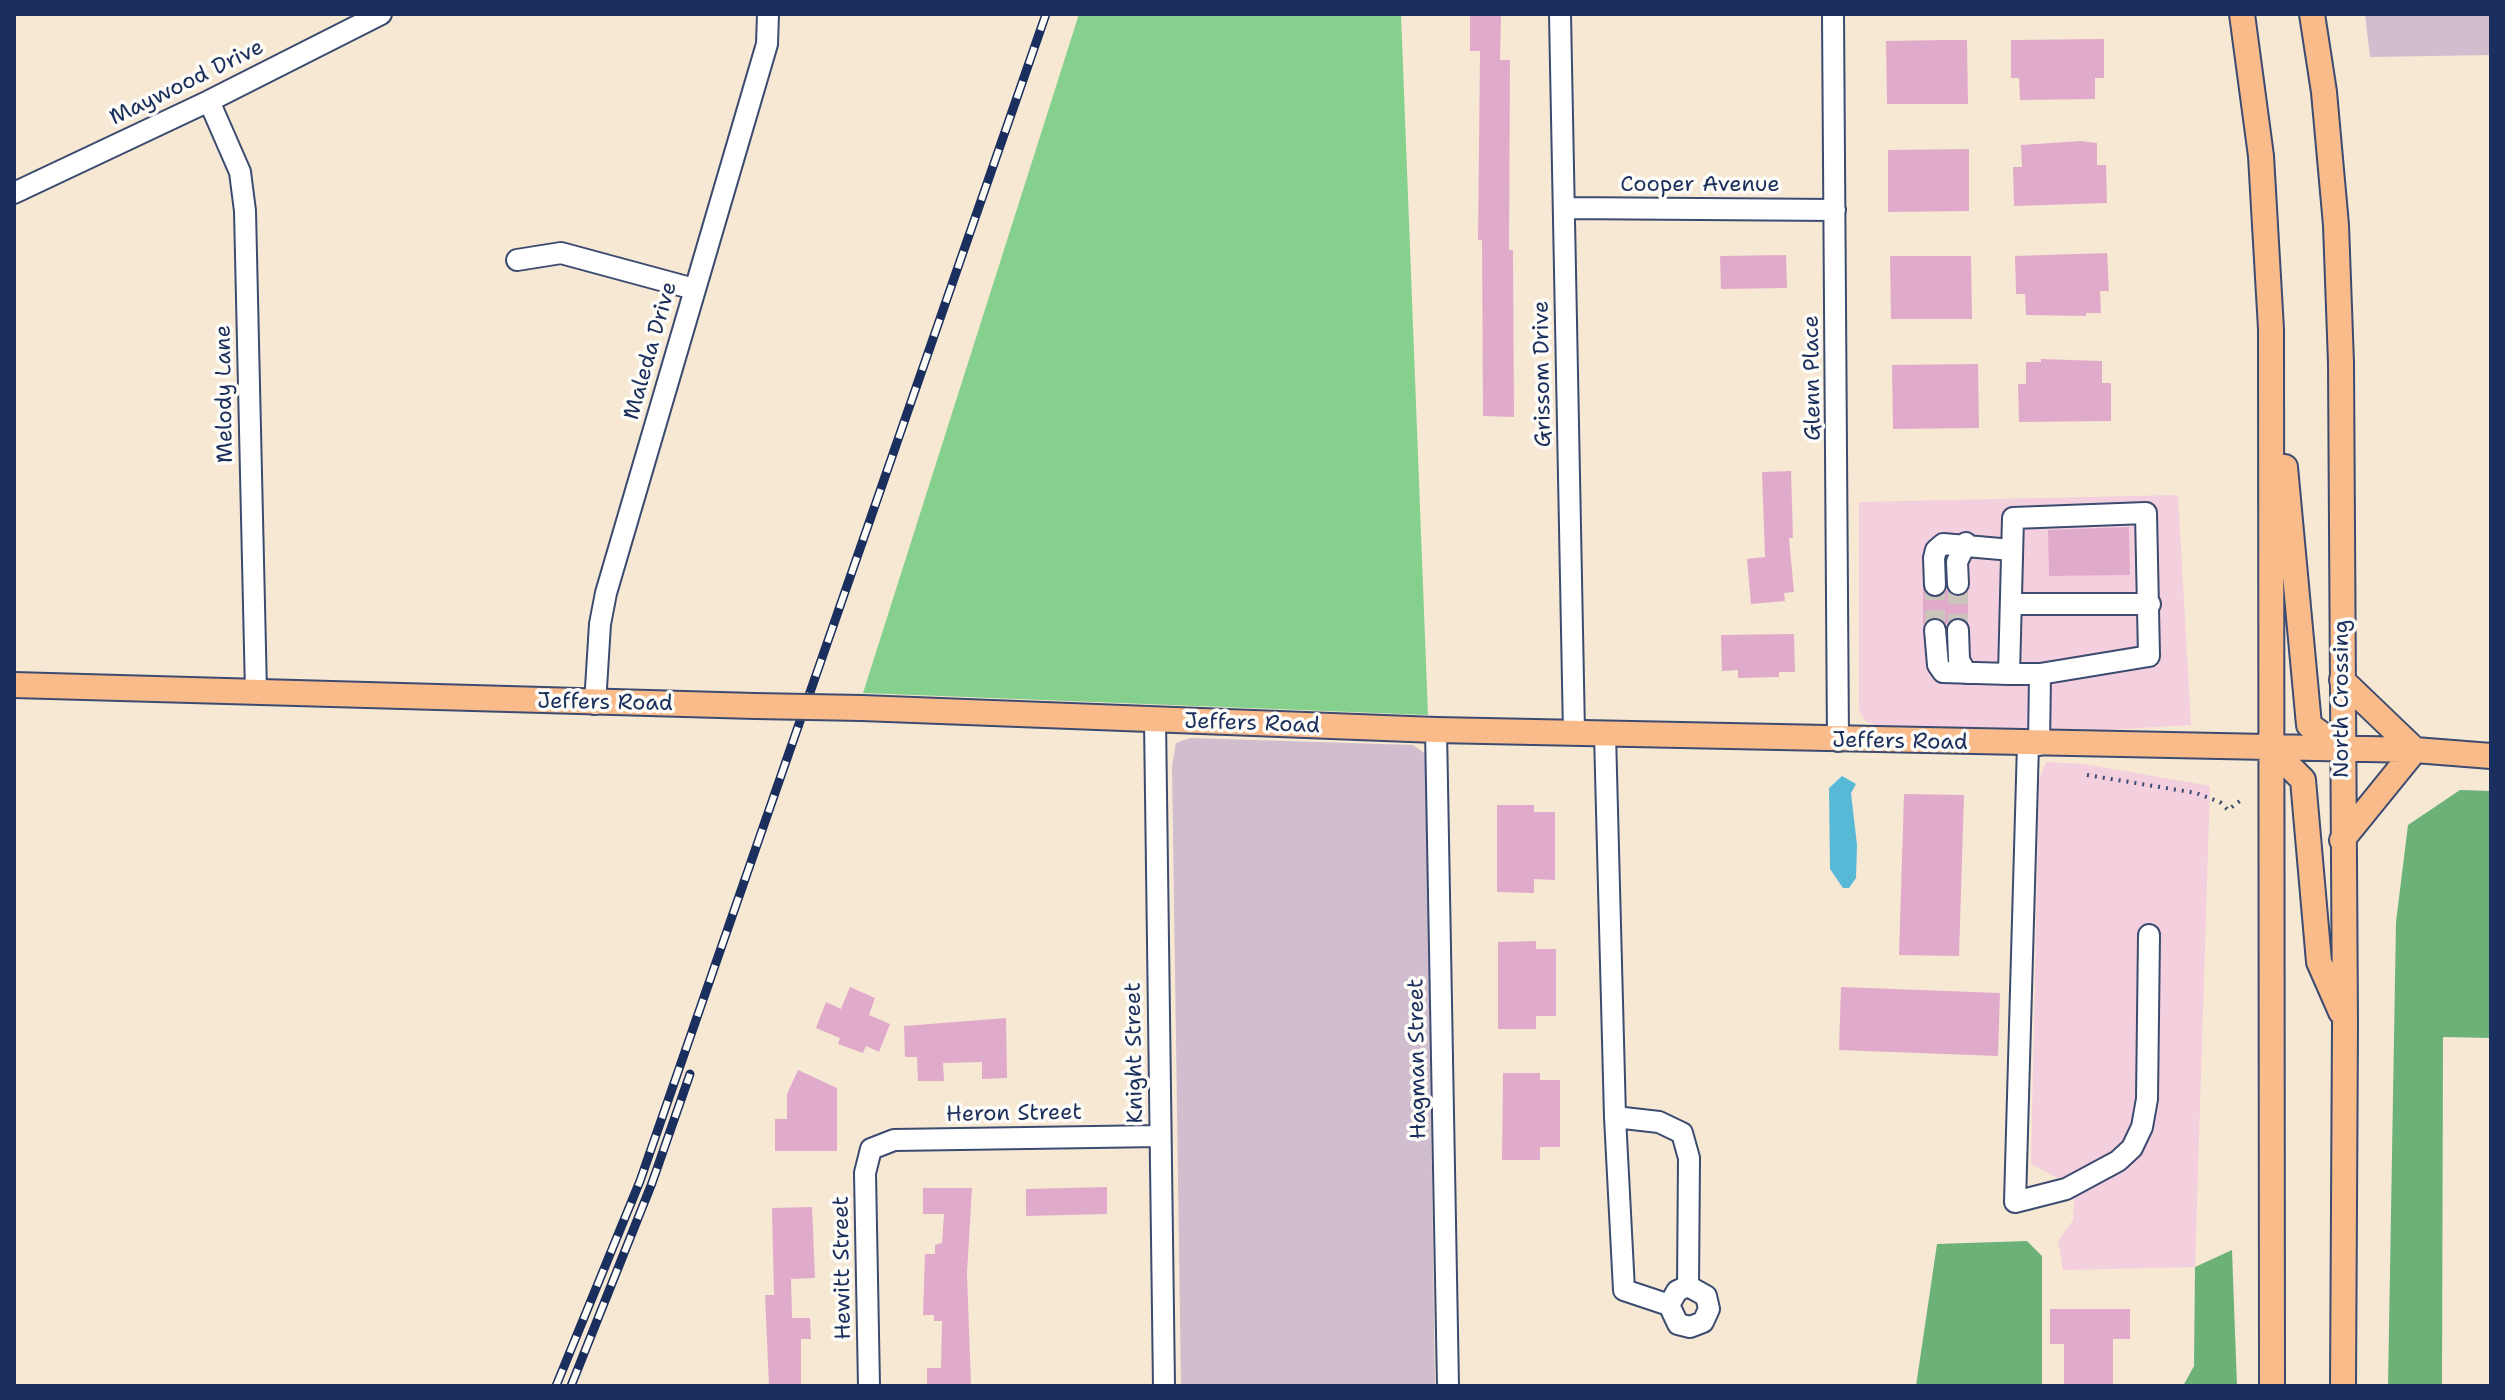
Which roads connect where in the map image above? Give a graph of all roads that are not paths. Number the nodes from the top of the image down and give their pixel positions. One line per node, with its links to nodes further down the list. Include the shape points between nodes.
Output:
1 (381, 14): 7 (street, Maywood Drive)
2 (768, 14): 12 (street, Maleda Drive, via 767,44)
3 (1560, 14): 9 (street, Grissom Drive)
4 (1833, 14): 10 (street, Glenn Place)
5 (2242, 14): 13 (main road, via 2261,156)
6 (2312, 14): 25 (main road, North Crossing, via 2336,225)
7 (209, 101): 8 (street, Maywood Drive); 27 (street, Melody Lane, via 240,172 245,211)
8 (14, 193)
9 (1564, 208): 10 (street, Cooper Avenue); 31 (street, Grissom Drive)
10 (1835, 210): 33 (street, Glenn Place)
11 (517, 260): 12 (street, via 561,253)
12 (694, 289): 28 (street, Maleda Drive, via 606,593)
13 (2271, 329): 35 (main road); 36 (main road, via 2309,725)
14 (1966, 543): 15 (street); 16 (street, via 1957,562); 17 (street, via 1943,544 1936,550)
15 (2012, 550): 18 (street); 19 (street, via 2013,518 2146,513)
16 (1958, 584)
17 (1935, 585)
18 (2012, 604): 19 (street); 23 (street)
19 (2150, 604): 24 (street, via 2149,656)
20 (1935, 630): 22 (street, via 1943,672)
21 (1958, 630): 22 (street, via 1959,660)
22 (1966, 673): 23 (street)
23 (2009, 674): 24 (street)
24 (2040, 674): 34 (street)
25 (2342, 680): 36 (main road, North Crossing); 37 (main road)
26 (14, 685): 27 (main road, Jeffers Road)
27 (256, 692): 28 (main road, Jeffers Road)
28 (595, 704): 29 (main road, Jeffers Road, bridge)
29 (1155, 720): 30 (main road, Jeffers Road); 43 (street, Knight Street)
30 (1436, 730): 31 (main road, Jeffers Road); 49 (street, Hagman Street)
31 (1574, 733): 32 (main road, Jeffers Road)
32 (1605, 734): 33 (main road, Jeffers Road); 42 (street)
33 (1838, 741): 34 (main road, Jeffers Road)
34 (2034, 745): 35 (main road, Jeffers Road); 40 (street, via 2015,1202 2066,1189 2132,1148 2147,1099)
35 (2272, 749): 36 (main road, Jeffers Road); 41 (main road, via 2303,780 2319,962); 50 (main road)
36 (2342, 749): 37 (main road, Jeffers Road); 39 (main road, North Crossing)
37 (2415, 750): 38 (main road, Jeffers Road); 39 (main road)
38 (2491, 756)
39 (2342, 840): 41 (main road, North Crossing)
40 (2149, 935)
41 (2345, 1024): 51 (main road, North Crossing)
42 (1615, 1117): 45 (street, via 1659,1122 1682,1133 1689,1158); 46 (street, via 1624,1290)
43 (1160, 1136): 44 (street, Heron Street, via 894,1140); 48 (street, Knight Street)
44 (871, 1149): 47 (street, Hewitt Street, via 865,1173)
45 (1688, 1286): 46 (street, via 1677,1291); 46 (street, via 1706,1296 1709,1309 1703,1322 1678,1324)
46 (1669, 1305)
47 (869, 1386)
48 (1164, 1386)
49 (1448, 1386)
50 (2272, 1386)
51 (2343, 1386)

